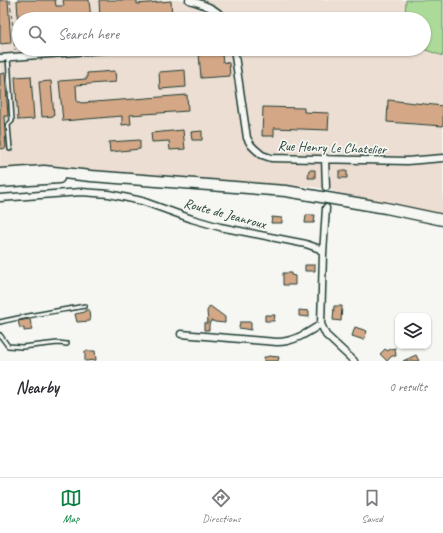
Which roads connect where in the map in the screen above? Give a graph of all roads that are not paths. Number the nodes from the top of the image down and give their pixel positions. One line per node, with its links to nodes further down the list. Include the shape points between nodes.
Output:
1 (189, 0): 2 (street)
2 (204, 2): 3 (street)
3 (218, 12)
4 (27, 56): 6 (street)
5 (235, 56): 9 (street, Rue Henry Le Chatelier, via 251,145 262,155 271,158)
6 (8, 57): 7 (street); 8 (lane, via 12,121 8,125)
7 (0, 58)
8 (10, 149)
9 (325, 158): 10 (street, Rue Henry Le Chatelier, via 407,161); 14 (street)
10 (443, 158)
11 (0, 174): 12 (main road, via 44,171)
12 (91, 176): 13 (main road); 17 (main road, via 286,191)
13 (0, 182)
14 (326, 187)
15 (0, 198): 18 (street, Route de Jeanroux, via 81,192 109,194 142,201 220,227 314,246)
16 (326, 208): 18 (street)
17 (443, 220)
18 (323, 254): 21 (street)
19 (85, 306): 20 (lane)
20 (0, 322)
21 (321, 324): 22 (street, via 288,342); 25 (street, via 326,335)
22 (181, 334)
23 (0, 335): 24 (lane, via 8,346 22,347 58,342)
24 (67, 344)
25 (354, 361)

